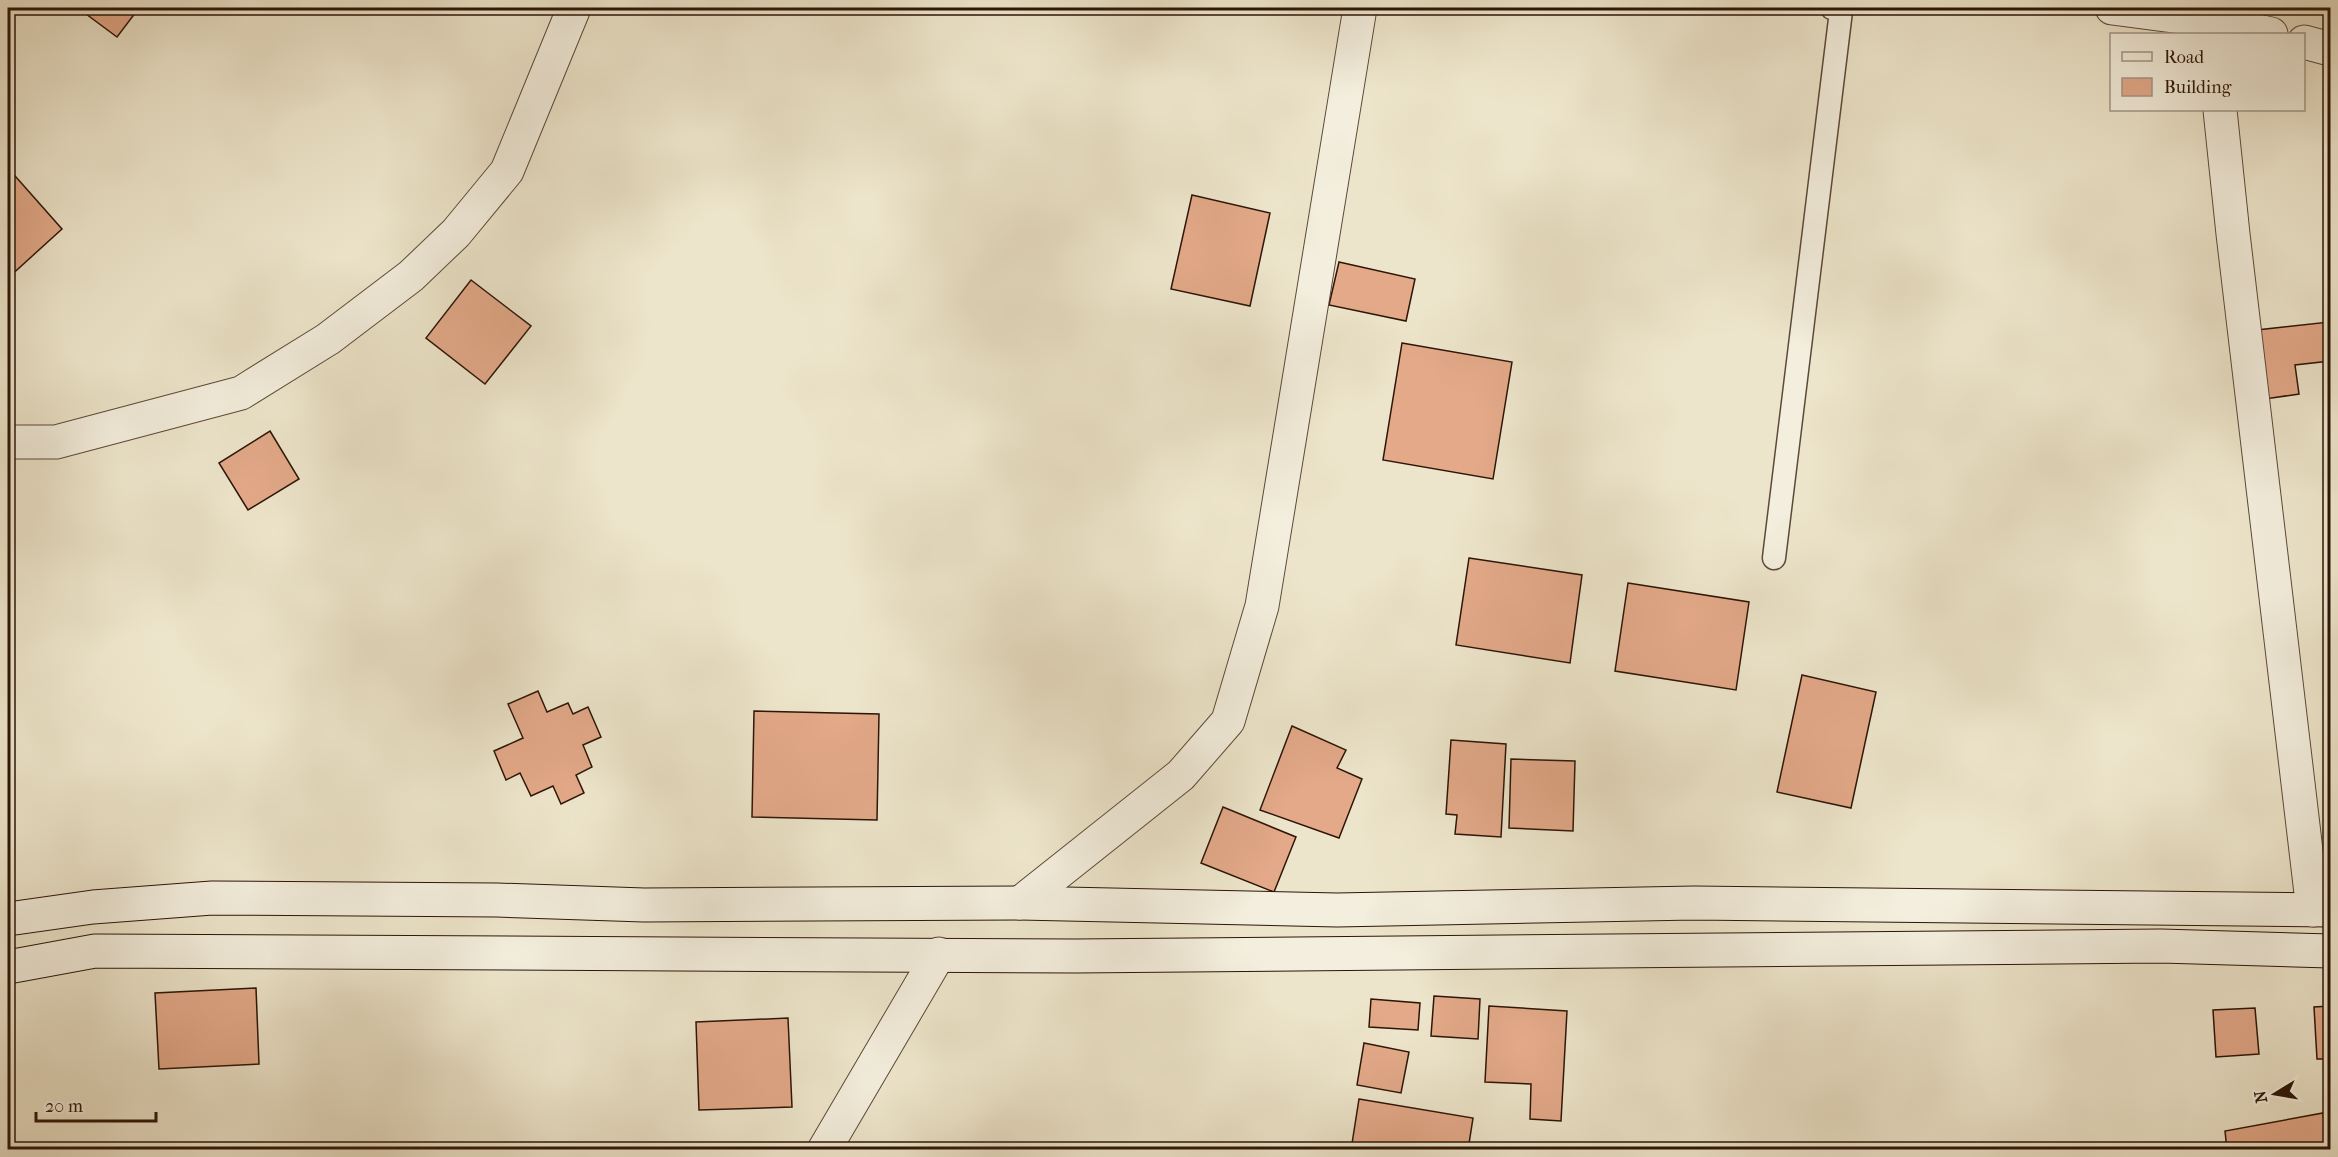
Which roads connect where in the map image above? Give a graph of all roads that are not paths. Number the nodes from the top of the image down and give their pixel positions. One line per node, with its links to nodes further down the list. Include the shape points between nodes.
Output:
1 (574, 8): 10 (main road, via 507,171 456,233 402,283 328,339 241,393 56,442)
2 (1360, 8): 12 (main road, via 1262,606 1228,721 1181,775)
3 (1832, 8): 11 (lane, via 1841,11)
4 (2112, 8): 5 (main road)
5 (2212, 28): 6 (main road)
6 (2261, 33)
7 (2305, 42): 8 (main road)
8 (2331, 49)
9 (2220, 111): 13 (main road)
10 (8, 442)
11 (1774, 558)
12 (1020, 903): 13 (main road, via 1337,910 1694,903); 14 (main road, via 644,905 212,898 93,907)
13 (2322, 910)
14 (8, 919)
15 (2331, 951): 16 (main road, via 2161,946)
16 (939, 954): 17 (main road, via 95,951); 18 (main road)
17 (8, 967)
18 (824, 1149)

